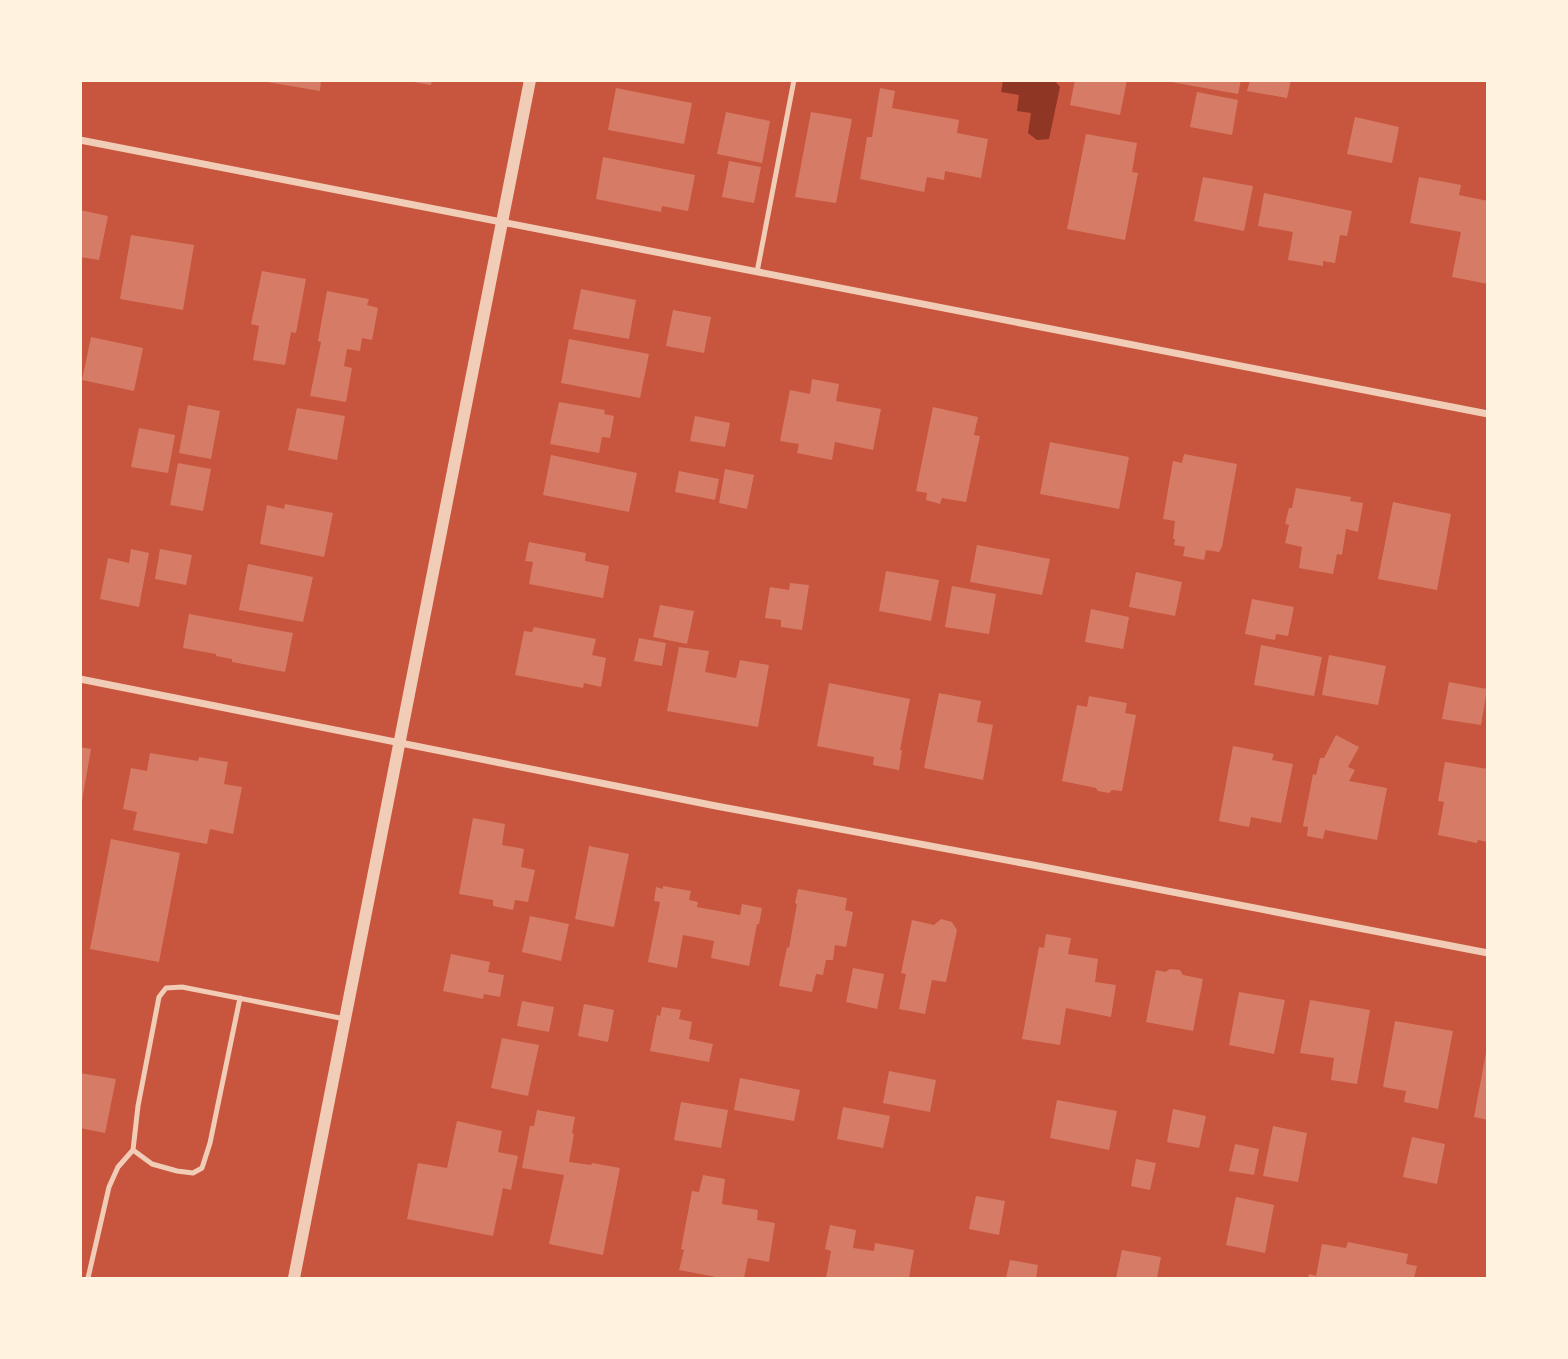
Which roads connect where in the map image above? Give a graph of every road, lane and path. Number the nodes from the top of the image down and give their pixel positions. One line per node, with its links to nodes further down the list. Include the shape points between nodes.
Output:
1 (530, 80): 4 (street)
2 (794, 80): 5 (lane)
3 (80, 140): 4 (street)
4 (502, 221): 5 (street); 8 (street)
5 (757, 272): 6 (street)
6 (1488, 414)
7 (80, 679): 8 (street)
8 (401, 742): 9 (street); 11 (street)
9 (1488, 953)
10 (240, 998): 11 (lane); 12 (lane, via 181,987 166,988 159,997); 12 (lane, via 202,1168 193,1173 177,1171 152,1164)
11 (345, 1019): 14 (street)
12 (133, 1150): 13 (lane, via 109,1187)
13 (88, 1279)
14 (294, 1279)

